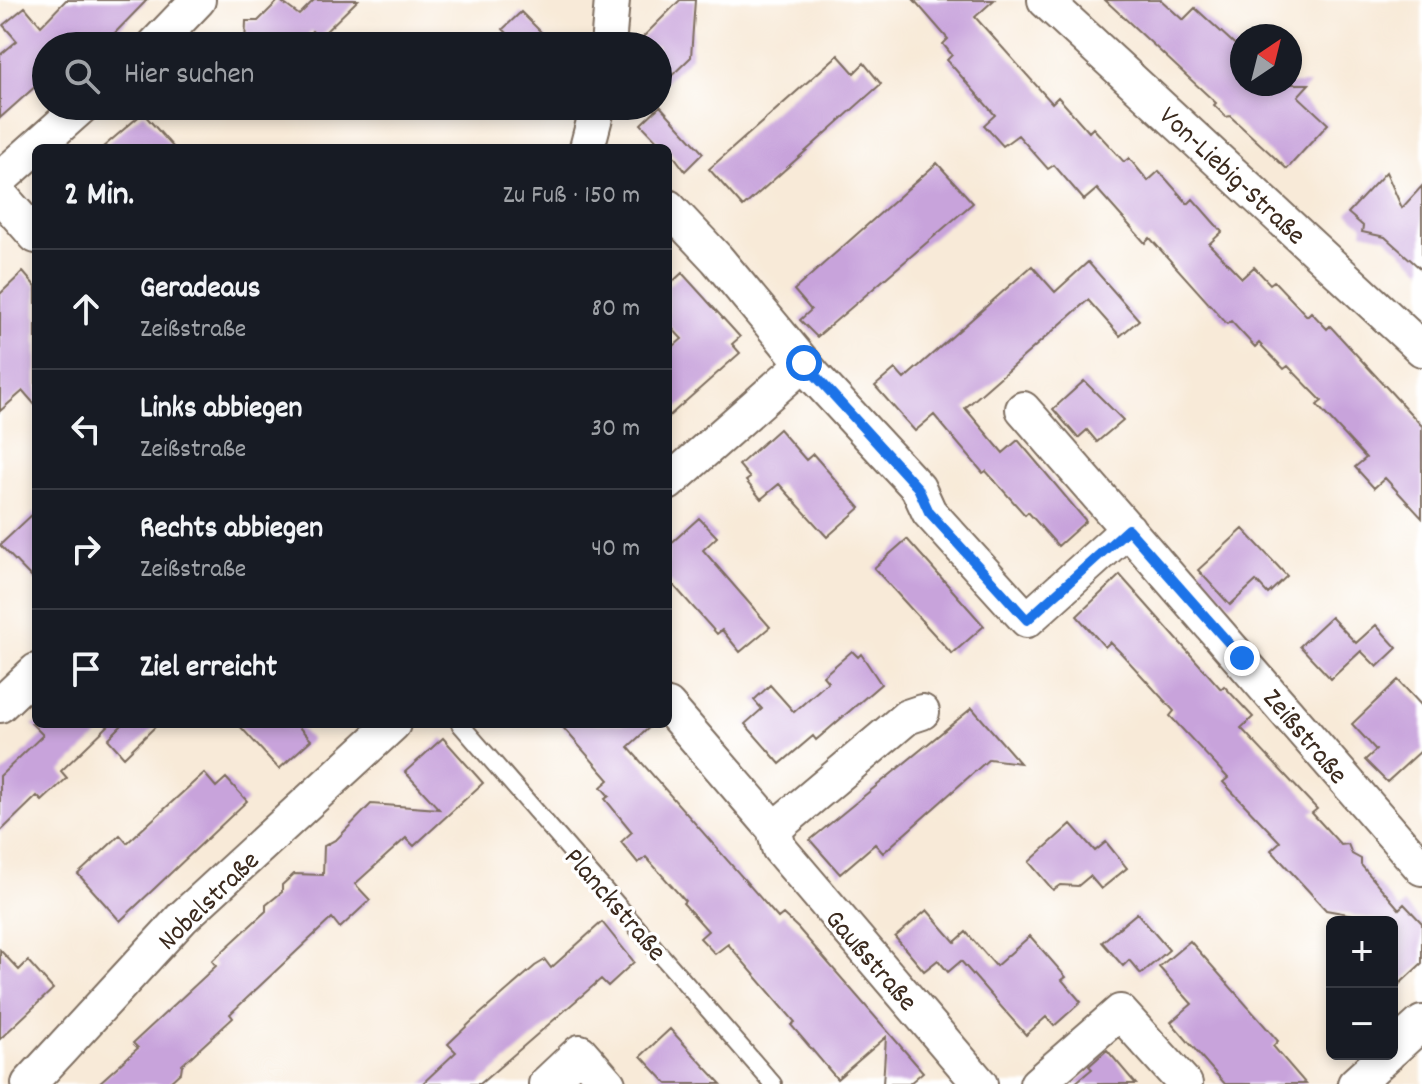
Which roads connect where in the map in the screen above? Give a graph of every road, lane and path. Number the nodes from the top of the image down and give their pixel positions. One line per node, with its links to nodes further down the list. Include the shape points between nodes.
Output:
1 (198, 0): 4 (street)
2 (612, 0): 5 (street)
3 (1045, 0): 15 (street, Von-Liebig-Straße)
4 (167, 32)
5 (609, 32)
6 (66, 120): 8 (street)
7 (596, 120): 9 (street)
8 (39, 144)
9 (593, 144)
10 (32, 151): 11 (street)
11 (0, 179)
12 (0, 195): 14 (street)
13 (672, 212): 16 (street)
14 (32, 231)
15 (1422, 349)
16 (804, 363): 18 (street); 19 (street, via 918,488 929,512 1027,620)
17 (1023, 409): 19 (street, Zeißstraße)
18 (672, 479)
19 (1128, 529): 27 (street, Zeißstraße)
20 (32, 675): 21 (street)
21 (0, 705)
22 (672, 711): 26 (street, Gaußstraße)
23 (922, 712): 26 (street, via 907,717)
24 (389, 728): 31 (street, Nobelstraße, via 182,918)
25 (463, 728): 34 (lane, Planckstraße)
26 (774, 829): 35 (street, Gaußstraße, via 779,848)
27 (1422, 868)
28 (1422, 1023): 29 (street)
29 (1398, 1045)
30 (1381, 1060): 38 (street)
31 (29, 1084)
32 (546, 1084): 33 (street, via 580,1052)
33 (608, 1084)
34 (773, 1084)
35 (980, 1084)
36 (1037, 1084): 37 (street, via 1120,1012)
37 (1185, 1084)
38 (1355, 1084)

